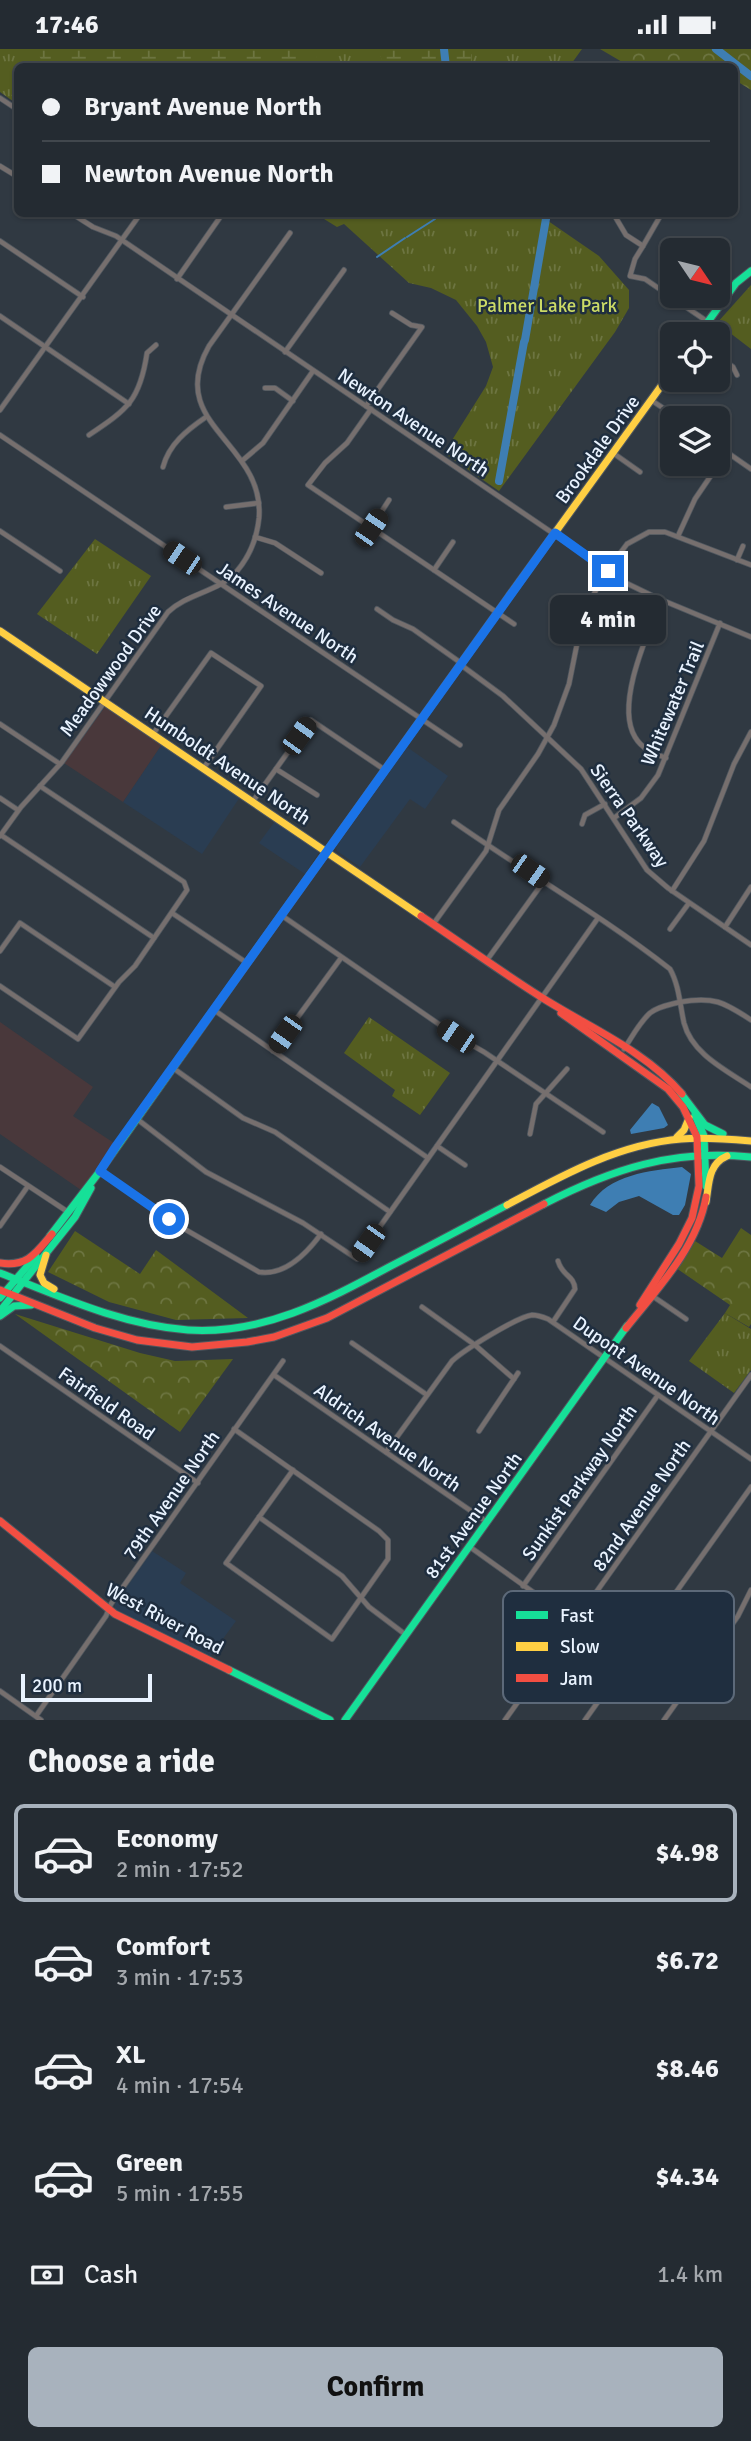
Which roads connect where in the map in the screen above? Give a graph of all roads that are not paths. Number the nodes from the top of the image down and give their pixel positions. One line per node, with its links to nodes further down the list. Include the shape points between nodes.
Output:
1 (77, 217): 8 (street, Newton Avenue North)
2 (138, 217): 8 (street)
3 (220, 217): 12 (street)
4 (615, 217): 9 (street, via 626,235)
5 (660, 217): 9 (street)
6 (290, 233): 15 (street, Meadowwood Drive)
7 (0, 241): 13 (street)
8 (121, 241): 12 (street, Newton Avenue North); 13 (street)
9 (643, 246): 17 (street, via 630,276 645,279)
10 (344, 270): 20 (street)
11 (751, 271): 17 (main road, via 736,283)
12 (177, 279): 15 (street, Newton Avenue North)
13 (83, 297): 19 (street)
14 (392, 313): 32 (street, via 422,327)
15 (230, 315): 20 (street, Newton Avenue North); 34 (street, Meadowwood Drive, via 200,366 197,388)
16 (0, 316): 19 (street)
17 (708, 322)
18 (156, 345): 30 (street, via 147,353 141,385)
19 (46, 347): 27 (street); 30 (street)
20 (285, 352): 22 (street, Newton Avenue North)
21 (730, 365): 23 (street)
22 (314, 371): 29 (street); 32 (street, Newton Avenue North)
23 (737, 375)
24 (265, 388): 29 (street, via 275,388)
25 (660, 388): 28 (main road, Brookdale Drive)
26 (0, 394): 27 (street)
27 (8, 399): 33 (street)
28 (651, 400): 31 (street); 37 (main road, Brookdale Drive)
29 (293, 401): 39 (street, via 258,449)
30 (129, 404): 36 (street)
31 (660, 406)
32 (368, 408): 47 (street, via 347,443 308,485); 49 (street, Newton Avenue North)
33 (0, 410)
34 (206, 417): 39 (street, Meadowwood Drive); 40 (street, via 181,435)
35 (0, 435): 60 (street, James Avenue North)
36 (89, 435)
37 (613, 453): 42 (street); 49 (main road, Brookdale Drive)
38 (730, 454): 41 (street)
39 (243, 460): 45 (street, Meadowwood Drive)
40 (163, 467)
41 (751, 468)
42 (640, 472)
43 (711, 476): 50 (street)
44 (389, 500): 47 (street)
45 (259, 503): 46 (street); 51 (street, Meadowwood Drive)
46 (226, 507)
47 (371, 528): 56 (street)
48 (0, 531): 57 (street)
49 (555, 533): 58 (street, Newton Avenue North); 63 (main road, Brookdale Drive)
50 (678, 536): 54 (street); 58 (street, via 657,531 641,535 627,544)
51 (255, 537): 59 (street, via 275,543); 60 (street, Meadowwood Drive, via 242,565)
52 (453, 542): 56 (street)
53 (743, 546): 54 (street)
54 (737, 560): 55 (street)
55 (751, 565)
56 (434, 570): 63 (street)
57 (60, 571)
58 (608, 571): 61 (street, Newton Avenue North); 74 (street, via 581,624 565,698)
59 (321, 573)
60 (221, 584): 69 (street, Meadowwood Drive, via 185,599 168,612); 70 (street, James Avenue North)
61 (661, 600): 64 (street, Newton Avenue North); 76 (street, via 637,660 628,714 640,744)
62 (377, 609): 68 (street, Sierra Parkway)
63 (498, 613): 65 (street); 68 (main road, Brookdale Drive)
64 (720, 623): 67 (street, Newton Avenue North); 76 (street, Whitewater Trail)
65 (514, 624)
66 (0, 631): 69 (main road, Humboldt Avenue North)
67 (751, 637)
68 (461, 664): 70 (main road, Brookdale Drive); 74 (street, Sierra Parkway)
69 (104, 701): 73 (main road, Humboldt Avenue North); 77 (street, Meadowwood Drive)
70 (422, 719): 75 (street, James Avenue North); 80 (main road, Brookdale Drive)
71 (0, 724): 77 (street)
72 (751, 732): 95 (street, via 704,841)
73 (153, 734): 78 (main road, Humboldt Avenue North); 78 (street, via 211,653 261,686)
74 (548, 736): 85 (street, Sierra Parkway, via 581,769); 91 (street, via 499,810)
75 (460, 745)
76 (666, 758): 87 (street, Whitewater Trail, via 641,798)
77 (60, 764): 81 (street, Meadowwood Drive)
78 (203, 769): 84 (main road, Humboldt Avenue North)
79 (276, 769): 80 (street, via 311,720); 82 (street); 84 (street)
80 (385, 770): 92 (main road, Brookdale Drive)
81 (40, 786): 86 (street, Meadowwood Drive); 97 (street, via 186,884 187,890)
82 (317, 795)
83 (0, 798): 86 (street)
84 (253, 801): 92 (main road, Humboldt Avenue North)
85 (605, 803): 87 (street, Sierra Parkway); 89 (street, via 584,815)
86 (18, 810): 90 (street, Meadowwood Drive)
87 (614, 818): 95 (street, Sierra Parkway, via 647,870)
88 (454, 823): 91 (street)
89 (582, 824)
90 (0, 836): 103 (street)
91 (488, 846): 93 (street); 100 (street)
92 (327, 851): 98 (main road, Brookdale Drive); 100 (main road, Humboldt Avenue North)
93 (544, 881): 99 (street); 107 (street)
94 (751, 887): 101 (street)
95 (672, 891): 96 (street, Sierra Parkway)
96 (688, 902): 101 (street, Sierra Parkway); 102 (street)
97 (172, 913): 103 (street); 108 (street)
98 (281, 915): 106 (street); 108 (main road, Brookdale Drive)
99 (598, 918): 111 (street); 112 (street, via 670,969)
100 (434, 923): 107 (main road, Humboldt Avenue North)
101 (725, 927): 104 (street, Sierra Parkway)
102 (670, 929)
103 (154, 938): 110 (street)
104 (751, 945)
105 (0, 951): 110 (street, via 20,923)
106 (341, 958): 115 (street); 117 (street)
107 (486, 961): 111 (main road, Humboldt Avenue North)
108 (247, 963): 113 (main road, Brookdale Drive)
109 (0, 986): 110 (street, via 78,1039)
110 (114, 988)
111 (541, 997): 116 (main road, Humboldt Avenue North); 117 (street)
112 (680, 1003): 114 (street, via 714,1000); 116 (street, via 648,1015); 120 (street, via 688,1033 699,1050)
113 (213, 1010): 115 (street); 118 (main road, Brookdale Drive)
114 (751, 1020)
115 (273, 1051): 134 (street)
116 (622, 1052): 121 (main road, Humboldt Avenue North); 124 (main road, Humboldt Avenue North, via 668,1089)
117 (496, 1061): 122 (street); 130 (street)
118 (172, 1068): 123 (main road, Brookdale Drive); 141 (street)
119 (567, 1069): 122 (street)
120 (751, 1087)
121 (680, 1091): 127 (main road, Humboldt Avenue North); 129 (main road, via 710,1129)
122 (543, 1094): 125 (street); 126 (street, via 534,1110)
123 (136, 1118): 137 (main road, Brookdale Drive); 145 (street, via 206,1172)
124 (689, 1118): 127 (main road, Humboldt Avenue North); 128 (main road)
125 (603, 1132)
126 (530, 1134)
127 (701, 1137): 128 (main road); 129 (main road); 131 (main road, 81st Avenue North)
128 (674, 1139): 156 (main road, via 592,1161 330,1298 280,1319 200,1331)
129 (751, 1139)
130 (437, 1146): 134 (street); 135 (street)
131 (702, 1154): 132 (main road); 139 (main road, 81st Avenue North); 152 (main road, 81st Avenue North, via 692,1218); 154 (main road, via 645,1162 599,1177 327,1318 269,1339 207,1347 157,1343 111,1333)
132 (735, 1154): 133 (main road); 139 (main road, via 713,1164)
133 (751, 1157)
134 (428, 1158): 141 (street)
135 (465, 1165)
136 (0, 1167): 138 (street)
137 (100, 1171): 140 (main road, Brookdale Drive); 142 (main road, Brookdale Drive); 145 (street, via 181,1227 259,1272 270,1272 303,1257)
138 (29, 1186): 140 (street); 143 (street)
139 (706, 1202): 152 (main road, 81st Avenue North, via 692,1237)
140 (68, 1212): 142 (main road); 144 (main road, Brookdale Drive)
141 (390, 1212): 145 (street, via 357,1259)
142 (75, 1217): 146 (main road, Brookdale Drive)
143 (0, 1226)
144 (52, 1234): 148 (main road, via 26,1262); 150 (main road, Brookdale Drive)
145 (321, 1234)
146 (46, 1255): 150 (main road, Brookdale Drive); 156 (main road, via 39,1271 44,1284)
147 (558, 1261): 158 (street, via 575,1289)
148 (0, 1263)
149 (0, 1273): 150 (main road)
150 (21, 1281): 151 (main road, Brookdale Drive); 156 (main road)
151 (5, 1294): 154 (main road); 155 (main road, Brookdale Drive)
152 (649, 1294): 157 (street); 162 (main road, 81st Avenue North)
153 (422, 1307): 160 (street)
154 (45, 1308): 155 (main road, via 19,1305)
155 (0, 1313)
156 (121, 1319)
157 (686, 1319)
158 (553, 1322): 160 (street, Dupont Avenue North, via 536,1315 523,1318); 162 (street, Dupont Avenue North)
159 (352, 1343): 168 (street)
160 (475, 1345): 167 (street); 168 (street, via 452,1361)
161 (0, 1346): 176 (street, Fairfield Road)
162 (605, 1358): 169 (street, Dupont Avenue North); 180 (main road, 81st Avenue North)
163 (283, 1361): 165 (street, 79th Avenue North)
164 (517, 1373): 167 (street)
165 (274, 1375): 170 (street, 79th Avenue North); 173 (street, Aldrich Avenue North)
166 (751, 1375): 172 (street, 82nd Avenue North)
167 (513, 1378): 171 (street)
168 (427, 1395): 173 (street)
169 (658, 1395): 172 (street, Dupont Avenue North); 182 (street, Sunkist Parkway North)
170 (234, 1429): 175 (street); 176 (street, 79th Avenue North)
171 (479, 1431)
172 (711, 1431): 174 (street, Dupont Avenue North); 185 (street, 82nd Avenue North)
173 (386, 1452): 180 (street, Aldrich Avenue North)
174 (751, 1459)
175 (293, 1470): 178 (street); 187 (street, via 388,1540 388,1559)
176 (198, 1483): 189 (street, 79th Avenue North)
177 (751, 1487): 186 (street)
178 (259, 1517): 187 (street, via 341,1576); 187 (street, via 226,1563 233,1569 332,1639)
179 (0, 1521): 189 (main road, West River Road)
180 (487, 1522): 181 (main road, 81st Avenue North)
181 (470, 1547): 182 (street); 191 (main road, 81st Avenue North)
182 (523, 1586): 184 (street)
183 (751, 1590): 188 (street)
184 (530, 1591)
185 (597, 1591)
186 (676, 1591)
187 (361, 1598): 191 (street)
188 (748, 1601): 190 (street)
189 (108, 1610): 196 (street, 79th Avenue North); 197 (main road, West River Road)
190 (734, 1620)
191 (406, 1635): 198 (main road, 81st Avenue North)
192 (0, 1691): 196 (street)
193 (517, 1703): 199 (street, 82nd Avenue North)
194 (596, 1703): 200 (street)
195 (676, 1703): 201 (street)
196 (38, 1718)
197 (330, 1720)
198 (345, 1720)
199 (505, 1720)
200 (584, 1720)
201 (664, 1720)

